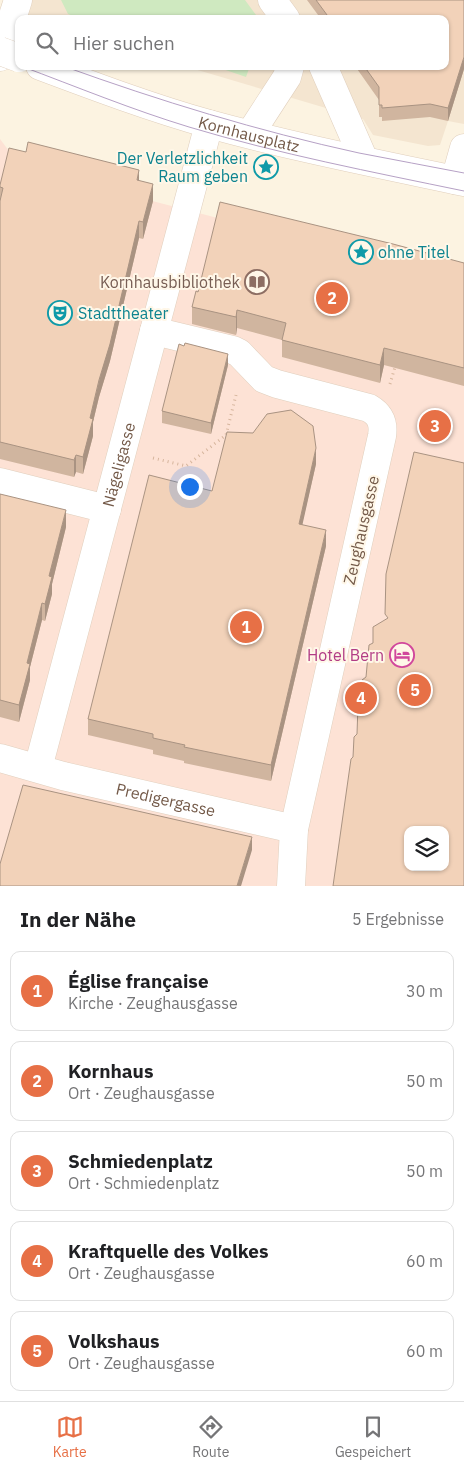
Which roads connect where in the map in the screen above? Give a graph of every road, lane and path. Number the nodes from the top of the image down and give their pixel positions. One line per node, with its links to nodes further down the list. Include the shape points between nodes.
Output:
1 (18, 0): 6 (street)
2 (272, 0): 3 (street)
3 (283, 15)
4 (0, 51): 5 (street, bridge)
5 (15, 57)
6 (0, 58)
7 (51, 70): 10 (street, Kornhausplatz)
8 (289, 70): 11 (street)
9 (325, 70): 13 (street)
10 (209, 124): 11 (street, Kornhausplatz); 15 (street, Nägeligasse)
11 (250, 134): 13 (street, Kornhausplatz)
12 (464, 148): 14 (street)
13 (364, 160): 14 (street, Kornhausplatz)
14 (460, 181)
15 (154, 331): 17 (street, Nägeligasse); 22 (street, Zeughausgasse, via 233,350 264,379 277,384 393,416 382,436)
16 (226, 435): 17 (path, via 186,466)
17 (123, 451): 19 (street, Nägeligasse)
18 (0, 482): 19 (street)
19 (107, 509): 21 (street, Nägeligasse)
20 (0, 758): 21 (street)
21 (38, 768): 22 (street, Predigergasse)
22 (294, 829): 23 (street, Zeughausgasse)
23 (291, 886)

